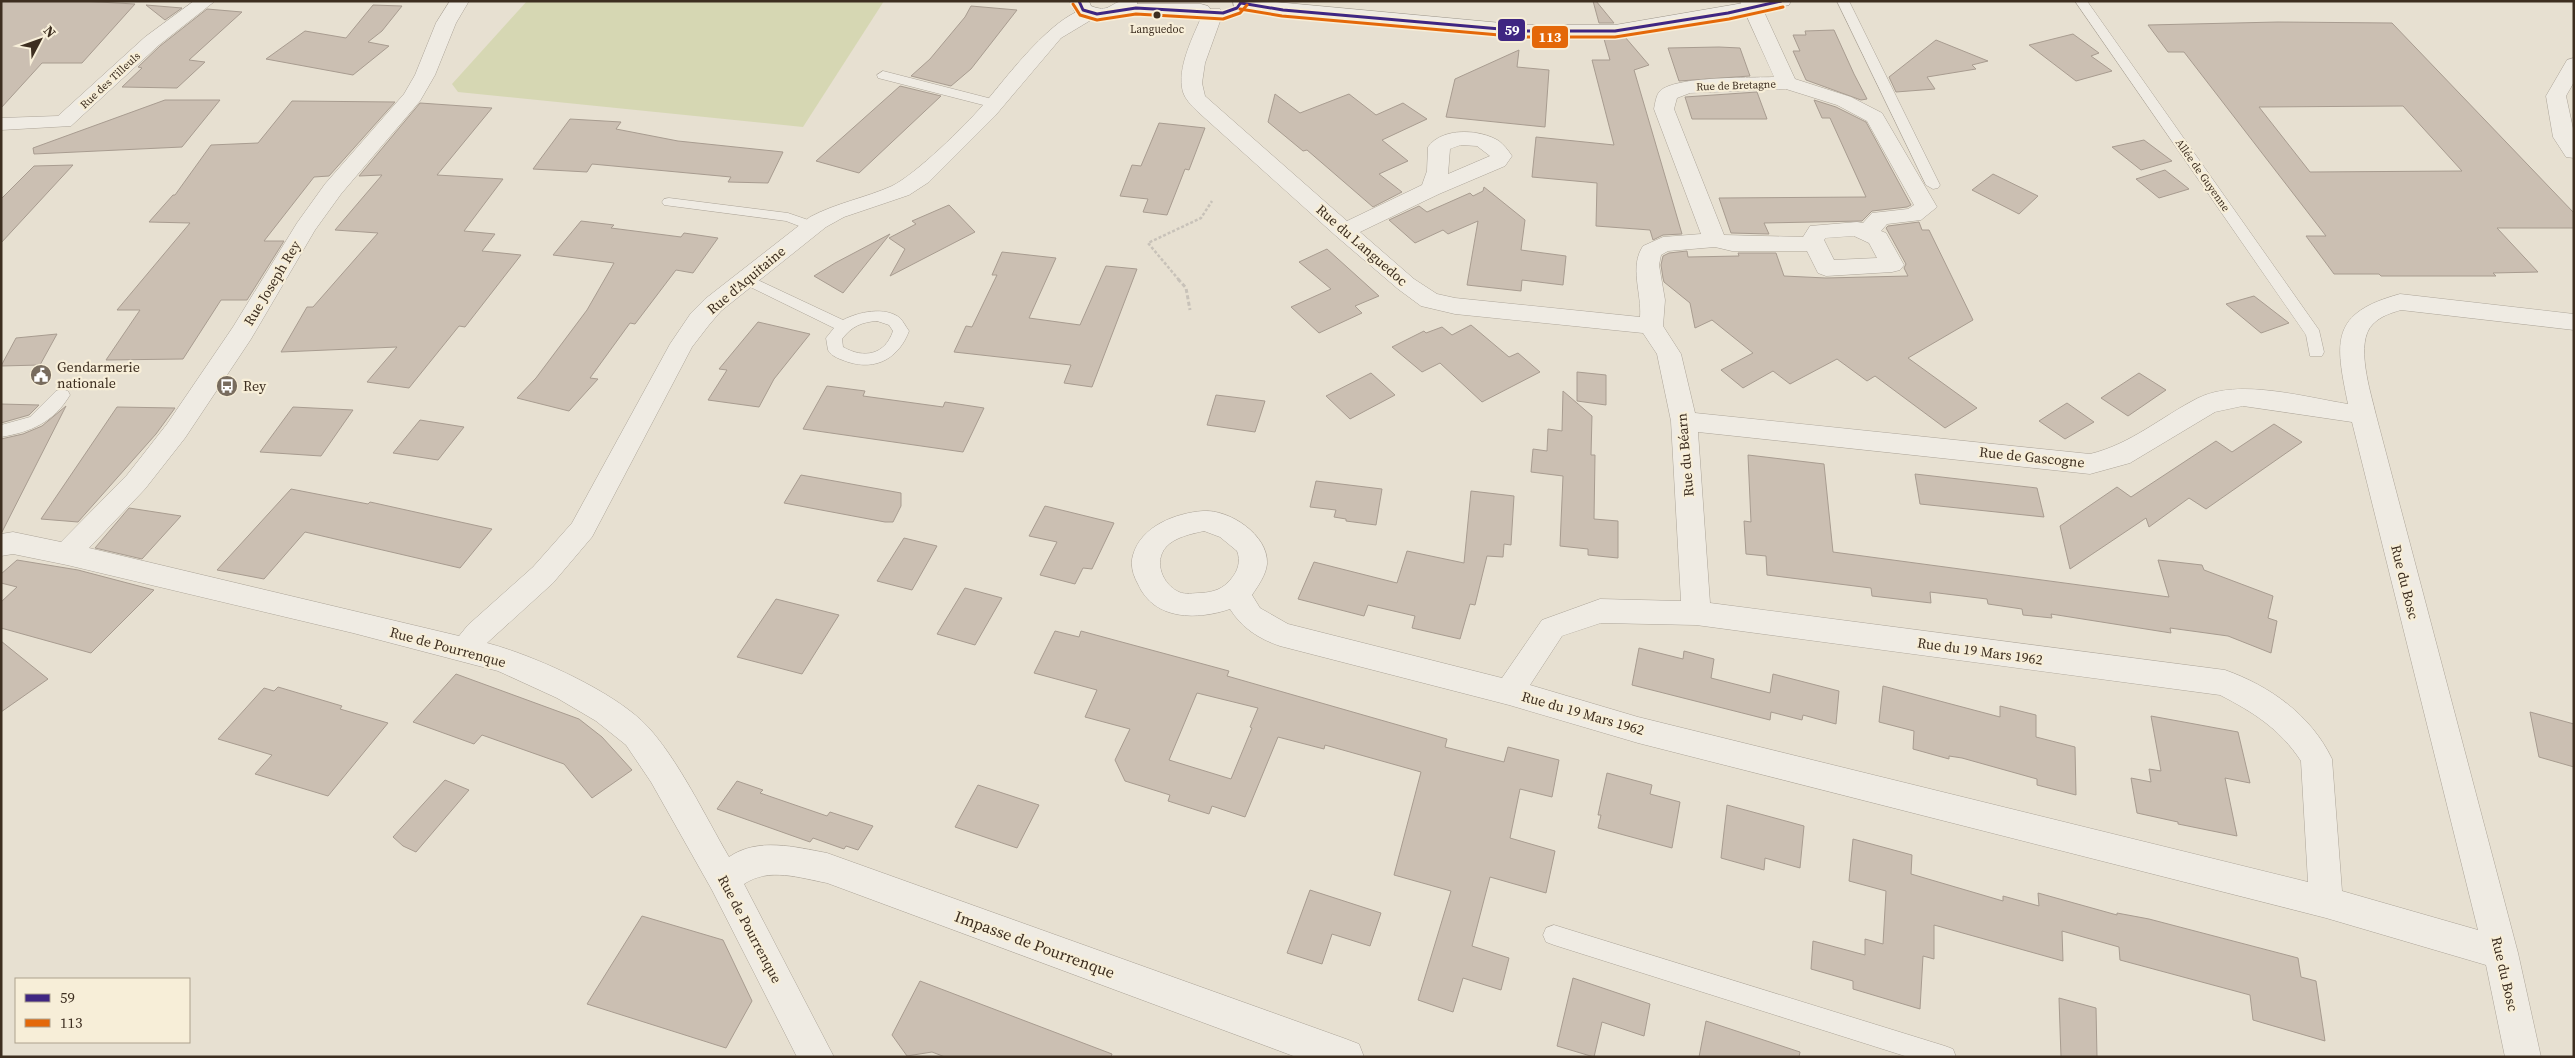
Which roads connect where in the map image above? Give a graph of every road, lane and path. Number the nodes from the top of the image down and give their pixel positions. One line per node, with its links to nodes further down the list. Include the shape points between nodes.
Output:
1 (206, 1): 15 (street, Rue des Tilleuls, via 152,41 64,122)
2 (460, 1): 37 (street, Rue Joseph Rey, via 446,23 413,96 333,189 305,228 242,332 176,431 136,482)
3 (1782, 1): 7 (street)
4 (1843, 1): 17 (lane)
5 (2081, 1): 31 (lane, Allée de Guyenne, via 2314,334)
6 (1242, 2): 7 (street, via 1283,10 1524,31 1614,31 1728,13); 10 (street, via 1231,11)
7 (1750, 4): 13 (street, Rue de Bretagne)
8 (1125, 6): 9 (street, via 1106,14); 10 (street)
9 (1084, 7): 14 (street, Rue d'Aquitaine, via 1054,34)
10 (1203, 8): 22 (street, Rue du Languedoc, via 1192,90 1197,99)
11 (2574, 64): 16 (street, via 2556,96 2564,137)
12 (883, 75): 14 (lane)
13 (1787, 83): 23 (street, via 1844,101 1875,116 1926,207 1913,215 1880,218); 24 (street, Rue de Bretagne, via 1688,87 1668,94 1664,108)
14 (995, 104): 21 (street, Rue d'Aquitaine, via 921,176 901,190 836,212)
15 (1, 124)
16 (2574, 152)
17 (1933, 185)
18 (1432, 189): 22 (street)
19 (1212, 201): 27 (path, via 1201,218 1148,243 1186,288)
20 (669, 202): 21 (lane, via 788,217)
21 (812, 226): 26 (street, Rue d'Aquitaine)
22 (1344, 231): 30 (street, Rue du Languedoc, via 1429,300 1464,307)
23 (1867, 233): 25 (street, via 1858,229 1818,231 1813,240); 25 (street, via 1878,238 1892,265 1826,268)
24 (1715, 240): 25 (street, via 1732,244); 30 (street, via 1663,244 1651,251 1648,265 1653,300)
25 (1815, 244)
26 (745, 279): 29 (lane); 40 (street, Rue d'Aquitaine, via 713,305 682,344 582,530 556,562 478,633)
27 (1190, 310)
28 (2574, 322): 33 (street, Rue du Bosc, via 2400,302 2382,306 2364,316 2353,334 2352,361)
29 (843, 326)
30 (1651, 326): 34 (street, Rue du Béarn, via 1670,354)
31 (2316, 352)
32 (62, 396): 35 (lane, via 42,419 22,429)
33 (2363, 415): 34 (street, Rue de Gascogne, via 2243,397 2208,404 2121,456 2090,464); 45 (street, Rue du Bosc)
34 (1684, 421): 39 (street, Rue du Béarn)
35 (1, 431)
36 (1, 545): 37 (street, Rue de Pourrenque, via 12,543)
37 (67, 554): 40 (street, Rue de Pourrenque, via 353,621)
38 (1236, 594): 41 (street, Rue du 19 Mars 1962, via 1250,616 1280,634)
39 (1696, 613): 41 (street, Rue du 19 Mars 1962, via 1600,612 1552,628); 43 (street, Rue du 19 Mars 1962, via 2225,683 2266,704 2301,735 2316,759)
40 (464, 651): 42 (street, Rue de Pourrenque, via 504,660 568,689 607,712 637,736 662,772)
41 (1509, 692): 43 (street, Rue du 19 Mars 1962, via 1638,730)
42 (724, 879): 46 (street, Rue de Pourrenque); 47 (street, Impasse de Pourrenque, via 746,864 777,859 826,868)
43 (2326, 902): 45 (street, Rue du 19 Mars 1962)
44 (1554, 934): 48 (lane)
45 (2501, 953): 49 (street, Rue du Bosc)
46 (816, 1057)
47 (1346, 1057)
48 (1945, 1057)
49 (2523, 1057)

